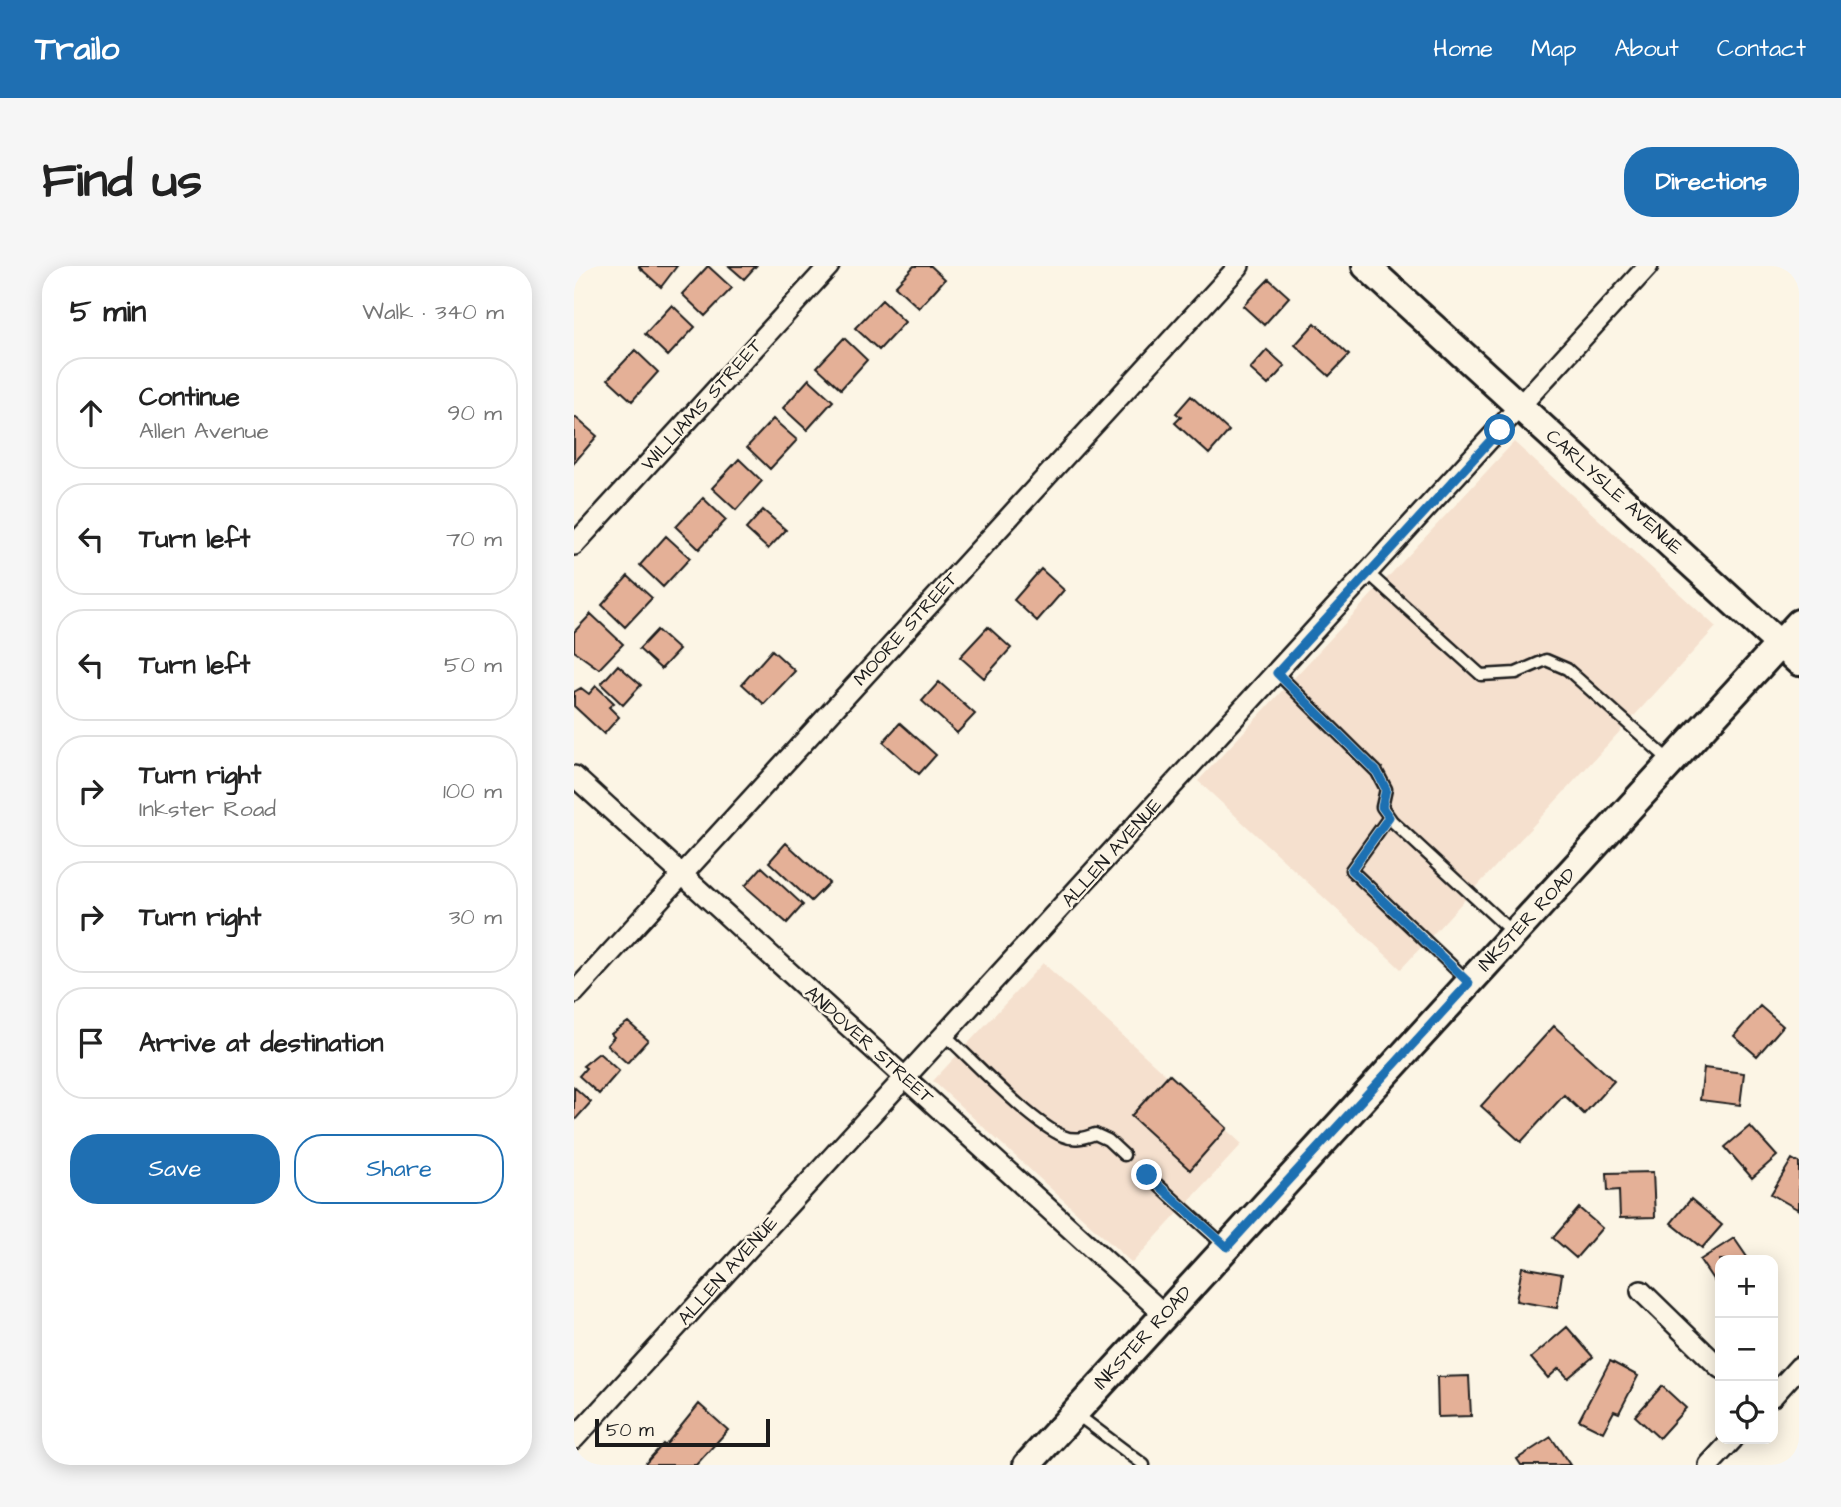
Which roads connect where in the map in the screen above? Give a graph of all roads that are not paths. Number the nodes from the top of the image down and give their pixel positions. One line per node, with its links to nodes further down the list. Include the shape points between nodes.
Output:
1 (829, 266): 6 (street, WILLIAMS STREET)
2 (1239, 266): 15 (street, MOORE STREET)
3 (1366, 266): 5 (main road, CARLYSLE AVENUE)
4 (1648, 266): 5 (street, ALLEN AVENUE)
5 (1520, 407): 7 (street, ALLEN AVENUE); 9 (main road, CARLYSLE AVENUE)
6 (574, 545)
7 (1368, 573): 11 (street, ALLEN AVENUE); 12 (lane, via 1481,675 1516,673 1546,660 1567,669)
8 (1799, 623): 9 (main road, INKSTER ROAD)
9 (1780, 644): 10 (main road, CARLYSLE AVENUE); 12 (main road, INKSTER ROAD)
10 (1799, 662)
11 (1277, 673): 14 (lane, via 1377,772 1386,789 1382,807); 19 (street, ALLEN AVENUE)
12 (1672, 762): 16 (main road, INKSTER ROAD)
13 (574, 776): 15 (street, ANDOVER STREET)
14 (1389, 817): 16 (lane); 17 (lane, via 1351,870)
15 (682, 874): 18 (street, MOORE STREET); 20 (street, ANDOVER STREET)
16 (1514, 934): 17 (main road, INKSTER ROAD)
17 (1469, 983): 23 (main road, INKSTER ROAD)
18 (574, 992)
19 (945, 1035): 20 (street, ALLEN AVENUE); 21 (lane, via 1041,1123 1064,1136 1079,1139 1095,1134)
20 (906, 1078): 25 (street, ANDOVER STREET); 30 (street, ALLEN AVENUE)
21 (1124, 1155)
22 (1147, 1175): 23 (lane)
23 (1227, 1247): 25 (main road, INKSTER ROAD)
24 (1641, 1292): 26 (street)
25 (1165, 1315): 29 (main road, INKSTER ROAD)
26 (1715, 1363)
27 (1799, 1367): 28 (street)
28 (1778, 1390)
29 (1075, 1413): 32 (main road, INKSTER ROAD); 33 (lane)
30 (574, 1439)
31 (1728, 1444): 34 (street)
32 (1027, 1465)
33 (1144, 1465)
34 (1709, 1465)

